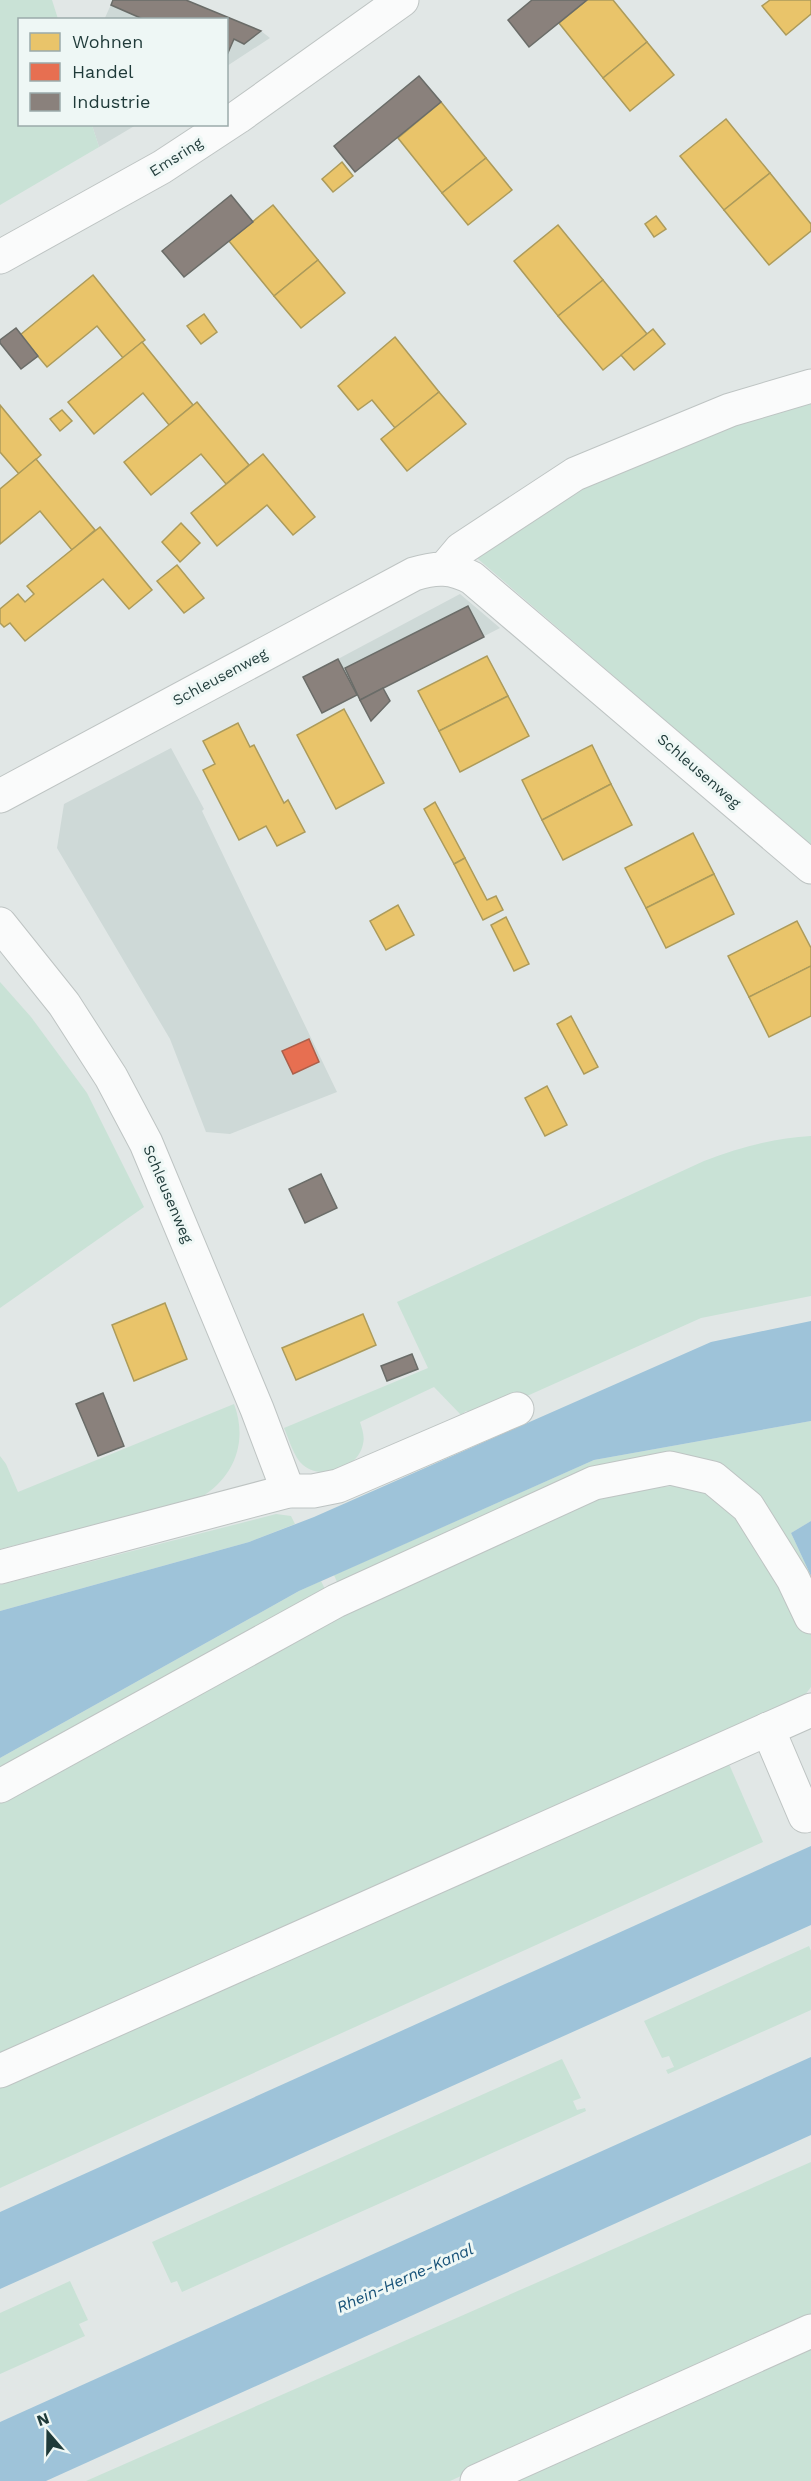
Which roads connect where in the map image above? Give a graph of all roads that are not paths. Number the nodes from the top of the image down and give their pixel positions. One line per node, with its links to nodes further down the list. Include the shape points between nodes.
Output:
1 (402, 0): 2 (street, Emsring)
2 (228, 124)
3 (224, 126): 4 (street, Emsring, via 162,167)
4 (0, 257)
5 (811, 386): 6 (street, via 730,410 575,474 461,549)
6 (445, 568): 7 (street, Schleusenweg, via 414,574); 8 (street, Schleusenweg, via 472,578)
7 (0, 796)
8 (811, 867)
9 (0, 924): 11 (street, Schleusenweg, via 64,1004 111,1077 146,1143)
10 (517, 1409): 11 (street, via 338,1486)
11 (288, 1491): 12 (street)
12 (0, 1567)
13 (811, 1617): 16 (street, via 793,1579 748,1507 713,1478 670,1468 594,1483 336,1601)
14 (811, 1710): 15 (street)
15 (768, 1729): 17 (street, via 805,1816); 18 (street)
16 (0, 1786)
17 (811, 1814)
18 (0, 2072)
19 (811, 2331): 20 (street)
20 (477, 2481)

